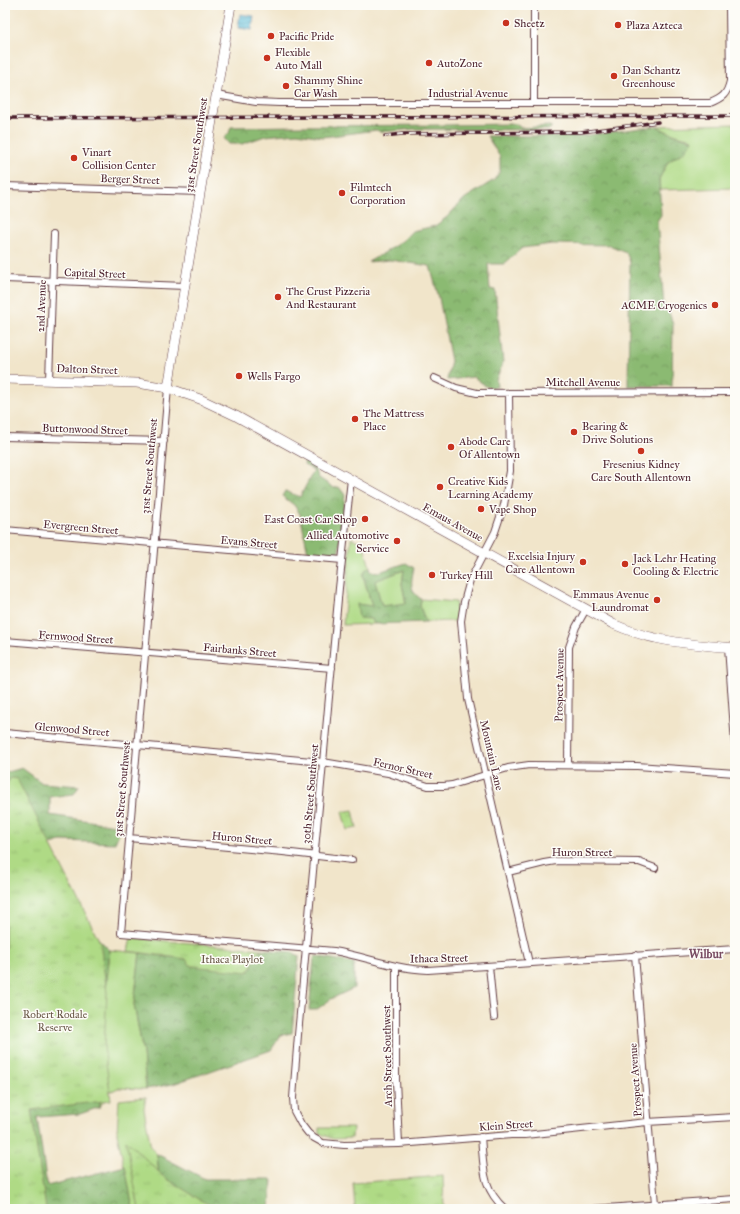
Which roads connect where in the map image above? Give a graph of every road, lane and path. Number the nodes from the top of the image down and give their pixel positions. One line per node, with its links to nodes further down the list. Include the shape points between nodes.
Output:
1 (231, 5): 4 (main road, 31st Street Southwest)
2 (534, 5): 5 (street)
3 (729, 5): 5 (street, Industrial Avenue, via 730,81 728,90 720,99 710,103 692,104)
4 (216, 95): 5 (street, Industrial Avenue, via 279,103); 7 (main road, 31st Street Southwest)
5 (534, 104)
6 (5, 186): 7 (street, Berger Street)
7 (200, 192): 11 (main road, 31st Street Southwest)
8 (54, 234): 10 (street, 2nd Avenue)
9 (5, 279): 10 (street, Capital Street)
10 (52, 281): 11 (street, Capital Street); 14 (street, 2nd Avenue)
11 (185, 286): 15 (main road, 31st Street Southwest)
12 (5, 378): 14 (main road, Dalton Street)
13 (434, 378): 16 (street, Mitchell Avenue, via 456,388 477,393)
14 (49, 380): 15 (main road, Dalton Street, via 137,383)
15 (168, 388): 19 (street, 31st Street Southwest); 20 (main road, Emaus Avenue, via 188,394 236,416)
16 (509, 392): 17 (street, Mitchell Avenue); 23 (street, Mountain Lane, via 508,488 499,521)
17 (735, 392)
18 (5, 437): 19 (street, Buttonwood Street)
19 (164, 441): 22 (street, 31st Street Southwest)
20 (352, 479): 23 (main road, Emaus Avenue); 24 (street, 30th Street Southwest)
21 (5, 530): 22 (street, Evergreen Street)
22 (155, 544): 24 (street, Evans Street); 28 (street, 31st Street Southwest)
23 (484, 552): 25 (main road, Emaus Avenue); 36 (street, Mountain Lane, via 467,589 461,621 468,699)
24 (342, 560): 29 (street, 30th Street Southwest)
25 (586, 609): 27 (main road, Emaus Avenue, via 614,624 655,638); 34 (street, Prospect Avenue, via 569,647)
26 (5, 641): 28 (street, Fernwood Street)
27 (732, 647): 31 (street)
28 (146, 652): 29 (street, Fairbanks Street); 32 (street, 31st Street Southwest)
29 (332, 668): 33 (street, 30th Street Southwest)
30 (5, 733): 32 (street, Glenwood Street)
31 (735, 744)
32 (138, 745): 33 (street, Fernor Street); 37 (street, 31st Street Southwest)
33 (323, 762): 36 (street, Fernor Street, via 388,773 428,786 452,785); 38 (street, 30th Street Southwest)
34 (568, 765): 35 (street, Fernor Street, via 638,766); 36 (street, Fernor Street, via 529,765)
35 (735, 773)
36 (486, 774): 41 (street, Mountain Lane)
37 (129, 838): 38 (street, Huron Street); 42 (street, 31st Street Southwest)
38 (315, 855): 39 (street, Huron Street); 43 (street, 30th Street Southwest)
39 (352, 860)
40 (655, 868): 41 (street, Huron Street, via 639,862 556,861)
41 (508, 872): 46 (street, Mountain Lane)
42 (121, 933): 43 (street, Ithaca Street)
43 (307, 948): 48 (street, Ithaca Street, via 351,954); 50 (street, 30th Street Southwest, via 294,1085)
44 (735, 948): 45 (street, Ithaca Street)
45 (635, 955): 46 (street, Ithaca Street); 52 (street, Prospect Avenue)
46 (529, 963): 47 (street, Ithaca Street)
47 (489, 966): 48 (street, Ithaca Street, via 428,970); 49 (street)
48 (396, 967): 54 (street, Arch Street Southwest)
49 (494, 1017)
50 (294, 1111): 54 (street, Klein Street, via 308,1133 324,1143)
51 (735, 1117): 52 (street, Klein Street)
52 (647, 1122): 53 (street, Klein Street); 56 (street, Prospect Avenue)
53 (481, 1137): 54 (street, Klein Street); 57 (street, via 489,1190)
54 (399, 1144)
55 (735, 1199): 56 (street)
56 (655, 1204): 58 (street)
57 (505, 1209)
58 (592, 1209)

